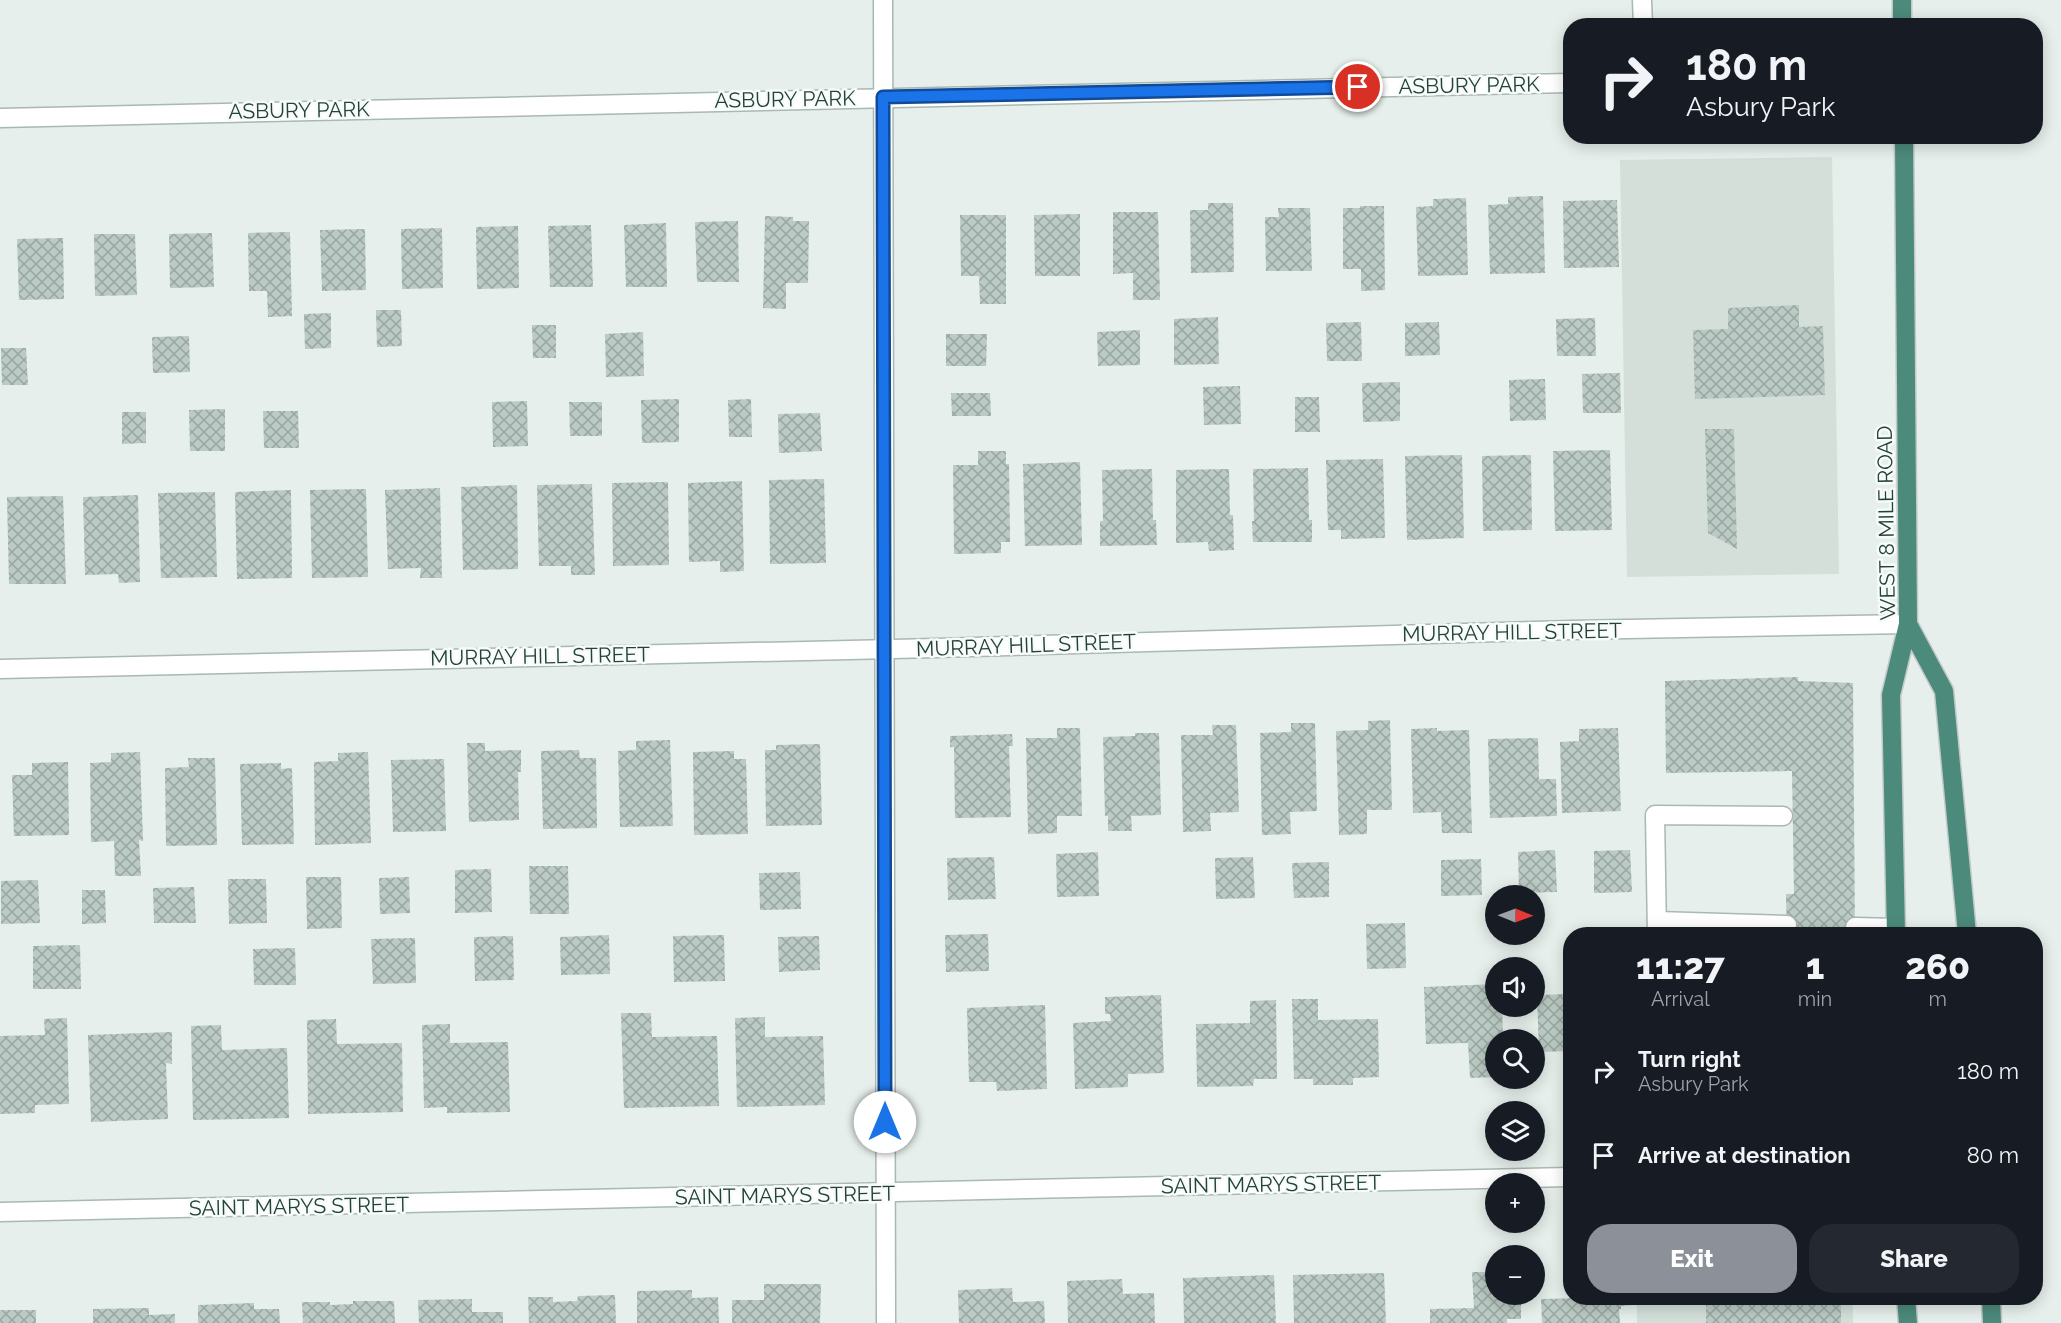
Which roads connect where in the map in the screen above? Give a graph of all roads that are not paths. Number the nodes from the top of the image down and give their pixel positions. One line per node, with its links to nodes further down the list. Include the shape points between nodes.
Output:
1 (884, 0): 7 (street)
2 (1642, 0): 4 (street)
3 (1902, 0): 5 (highway)
4 (1643, 18)
5 (1902, 18)
6 (1563, 83): 7 (street, ASBURY PARK)
7 (883, 97): 8 (street, ASBURY PARK); 11 (street)
8 (0, 118)
9 (1904, 144): 10 (highway, WEST 8 MILE ROAD)
10 (1908, 624): 11 (street, MURRAY HILL STREET); 17 (highway, via 1891,695); 18 (highway, WEST 8 MILE ROAD, via 1944,691)
11 (884, 649): 12 (street, MURRAY HILL STREET); 20 (street)
12 (0, 669)
13 (1783, 816): 15 (street, via 1655,815)
14 (1787, 925): 16 (street)
15 (1657, 927)
16 (1700, 927)
17 (1896, 927)
18 (1966, 927)
19 (1563, 1177): 20 (street, SAINT MARYS STREET)
20 (885, 1193): 21 (street, SAINT MARYS STREET); 24 (street)
21 (0, 1212)
22 (1907, 1305): 25 (highway)
23 (1991, 1305): 26 (highway)
24 (886, 1323)
25 (1908, 1323)
26 (1992, 1323)

